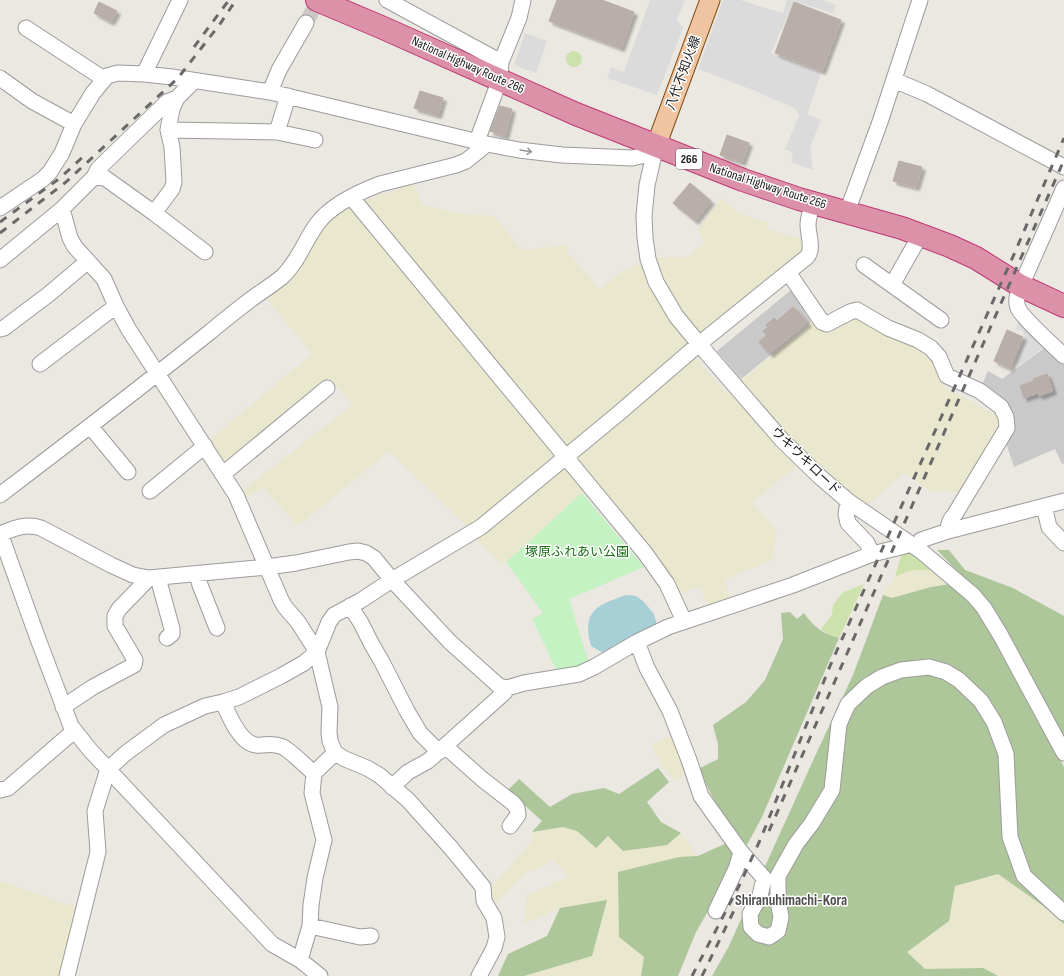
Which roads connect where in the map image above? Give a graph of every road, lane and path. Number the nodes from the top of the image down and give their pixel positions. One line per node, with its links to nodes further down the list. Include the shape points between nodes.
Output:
1 (180, 0): 10 (street)
2 (317, 0): 9 (highway, National Highway Route 266 / 266)
3 (387, 0): 9 (street)
4 (523, 0): 9 (street)
5 (710, 0): 23 (main road, 八代不知火線)
6 (920, 0): 13 (street)
7 (306, 23): 15 (street, via 279,70)
8 (26, 28): 12 (street)
9 (500, 71): 22 (street); 23 (highway, National Highway Route 266 / 266, via 576,114)
10 (144, 74): 12 (street, via 112,74); 14 (street)
11 (0, 78): 18 (street, via 32,101)
12 (104, 79): 18 (street)
13 (894, 80): 24 (street, via 927,94); 31 (street)
14 (194, 81): 15 (street); 17 (street)
15 (270, 92): 16 (street)
16 (288, 96): 20 (street); 22 (street)
17 (177, 98): 19 (street); 25 (street, via 167,102 98,169)
18 (74, 124): 29 (street, via 62,153 50,172)
19 (168, 130): 20 (street); 32 (street, via 172,147 174,182 172,189)
20 (277, 132): 21 (street)
21 (315, 140)
22 (482, 142): 23 (street, one-way to 23, via 538,153 632,158 641,156); 27 (street, via 466,161 380,184)
23 (656, 146): 28 (highway, National Highway Route 266 / 266, via 743,180); 45 (street, ウキウキロード, via 647,185 644,216 648,259 656,282 672,309)
24 (1064, 167)
25 (94, 177): 30 (street); 32 (street, via 105,178)
26 (1064, 188): 40 (street)
27 (352, 198): 48 (street, via 323,216 291,268); 52 (street)
28 (813, 202): 31 (highway, National Highway Route 266 / 266); 38 (street, via 808,225 810,254)
29 (0, 208)
30 (62, 209): 35 (street); 36 (street, via 70,238)
31 (847, 212): 33 (highway, National Highway Route 266 / 266)
32 (154, 213): 34 (street)
33 (920, 234): 39 (street); 40 (highway, National Highway Route 266 / 266, via 976,258)
34 (205, 252)
35 (0, 260)
36 (88, 261): 41 (street, via 104,279); 44 (street, via 49,294)
37 (864, 265): 39 (street)
38 (788, 272): 45 (street); 60 (street, via 822,322 827,324 857,310 864,313 888,328 931,348 948,376 980,391 1001,407 1006,417 1007,428 950,519)
39 (892, 285): 43 (street)
40 (1021, 286): 42 (highway, National Highway Route 266 / 266); 46 (street, via 1017,296 1018,309)
41 (116, 306): 47 (street); 48 (street)
42 (1064, 306)
43 (941, 320)
44 (0, 329)
45 (699, 344): 52 (street); 57 (street, ウキウキロード, via 782,440)
46 (1064, 356)
47 (40, 364)
48 (158, 373): 50 (street); 51 (street)
49 (327, 388): 54 (street)
50 (90, 426): 53 (street); 56 (street)
51 (205, 446): 54 (street); 55 (street)
52 (565, 457): 69 (street, via 481,527); 71 (street, via 667,584)
53 (128, 472)
54 (223, 474): 66 (street, via 240,504)
55 (150, 491)
56 (0, 495)
57 (848, 501): 65 (street, via 848,523); 82 (street, ウキウキロード, via 920,551 984,608 1002,636)
58 (1064, 501): 59 (street)
59 (1044, 506): 60 (street); 63 (street, via 1049,527)
60 (948, 530): 62 (street)
61 (0, 533): 68 (street, via 33,525 133,576); 78 (street)
62 (921, 540)
63 (1064, 543)
64 (905, 546): 65 (street)
65 (872, 554): 71 (street, via 793,585)
66 (267, 567): 67 (street); 69 (street, via 358,551 374,558); 75 (street, via 285,607)
67 (197, 574): 68 (street); 72 (street)
68 (154, 578): 73 (street, via 172,629 172,634); 78 (street, via 119,609 115,616 115,626 135,660 134,665)
69 (392, 580): 70 (street); 76 (street, via 450,642 499,686)
70 (350, 606): 75 (street, via 334,615); 80 (street, via 420,733)
71 (684, 622): 74 (street)
72 (217, 628)
73 (167, 638)
74 (637, 642): 76 (street, via 579,674); 88 (street, via 670,711 700,796)
75 (317, 652): 77 (street, via 281,676); 81 (street, via 330,707 330,741)
76 (507, 688): 80 (street)
77 (224, 702): 83 (street, via 205,706 164,725); 84 (street, via 238,731 247,741 255,745 269,744 285,748)
78 (63, 707): 79 (street)
79 (74, 731): 83 (street); 86 (street, via 8,788)
80 (442, 749): 85 (street, via 428,761 408,772); 87 (street, via 513,803 518,815)
81 (335, 753): 84 (street); 85 (street, via 367,768)
82 (1064, 753)
83 (108, 769): 93 (street, via 272,944); 94 (street, via 96,811 98,852)
84 (314, 773): 91 (street, via 312,793 324,840 315,878)
85 (392, 787): 96 (street, via 421,813 483,887 484,900 494,918 497,937)
86 (0, 790)
87 (510, 826)
88 (741, 852): 89 (street); 90 (street, via 764,878 760,896 750,914 751,927 758,934 769,937 778,931 781,917 778,876 832,790 839,724 848,704 867,686 882,677 901,670 929,667 946,672 959,680 981,701 994,722 1006,754 1010,837 1024,876)
89 (716, 911)
90 (1064, 913)
91 (310, 926): 92 (street, via 360,937); 93 (street)
92 (371, 936)
93 (300, 960): 95 (street)
94 (67, 976)
95 (320, 976)
96 (479, 976)

